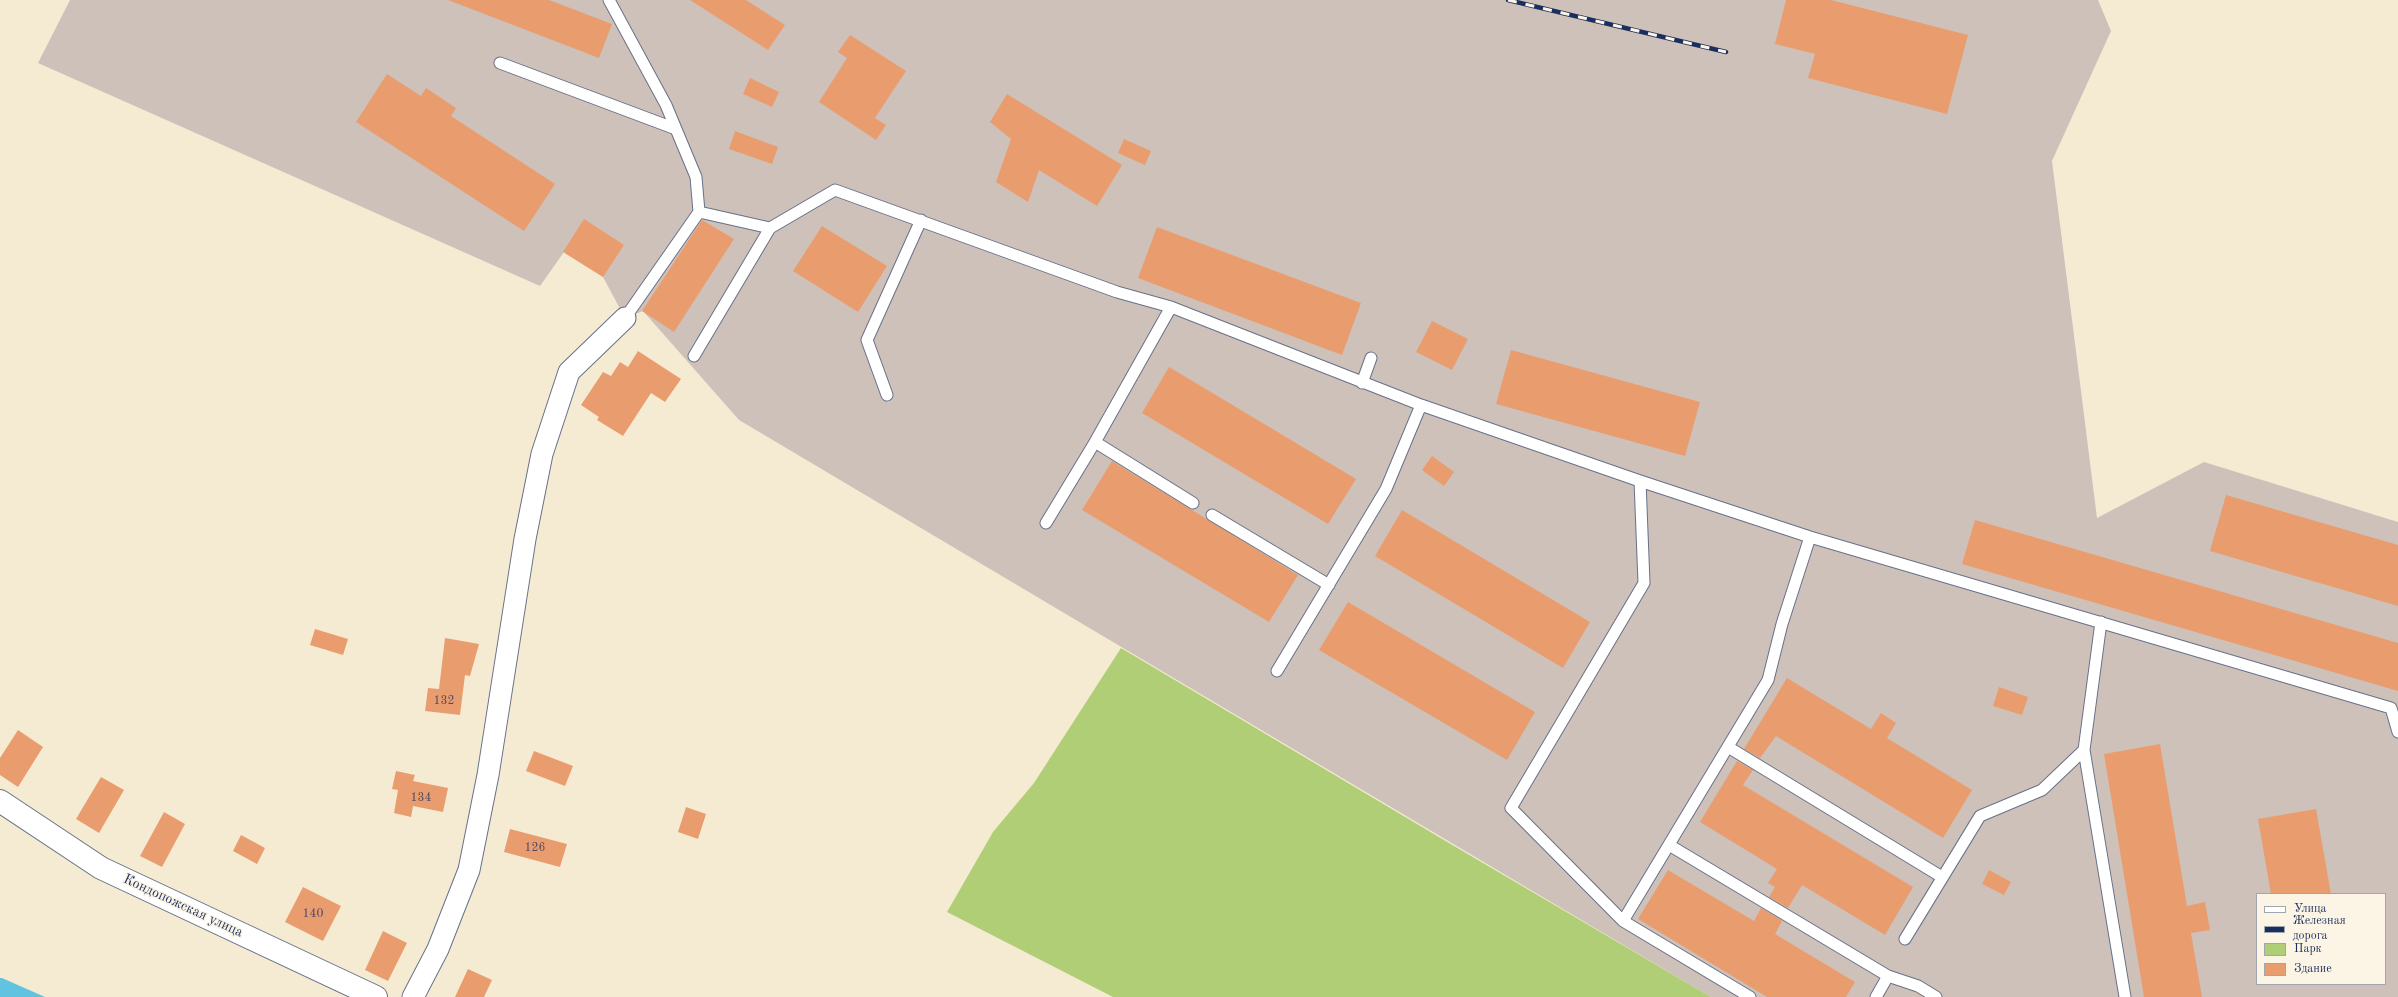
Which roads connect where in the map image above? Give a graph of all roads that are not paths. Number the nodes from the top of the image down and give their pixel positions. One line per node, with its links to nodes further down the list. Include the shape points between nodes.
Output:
1 (609, 0): 3 (lane, via 666,105)
2 (500, 63): 3 (lane)
3 (676, 129): 4 (lane, via 696,177)
4 (699, 212): 6 (lane); 8 (lane)
5 (921, 220): 6 (lane, via 835,190); 7 (lane, via 1117,292); 12 (lane, via 867,340)
6 (770, 228): 9 (lane)
7 (1171, 307): 11 (lane); 14 (lane)
8 (625, 318): 34 (street, via 569,372 542,454 488,774 469,870 438,949)
9 (694, 356)
10 (1371, 358): 11 (lane)
11 (1362, 383): 13 (lane)
12 (887, 395)
13 (1421, 405): 15 (lane); 20 (lane, via 1386,489)
14 (1095, 442): 16 (lane); 18 (lane)
15 (1640, 480): 19 (lane); 30 (lane, via 1644,583 1511,808)
16 (1193, 503)
17 (1212, 515): 20 (lane)
18 (1046, 523)
19 (1810, 537): 21 (lane); 25 (lane, via 1782,624 1768,680)
20 (1329, 585): 22 (lane)
21 (2101, 622): 23 (lane); 26 (lane)
22 (1277, 671)
23 (2394, 709): 24 (lane)
24 (2398, 732)
25 (1728, 747): 28 (lane); 29 (lane)
26 (2084, 750): 29 (lane, via 2042,790 1980,816); 38 (lane)
27 (0, 801): 33 (street, Кондопожская улица, via 101,868)
28 (1669, 845): 30 (lane); 32 (lane)
29 (1942, 877): 31 (lane)
30 (1623, 921): 35 (lane)
31 (1905, 939)
32 (1888, 976): 36 (lane); 37 (lane, via 1918,986)
33 (376, 997)
34 (413, 997)
35 (1750, 997)
36 (1876, 997)
37 (1936, 997)
38 (2125, 997)

